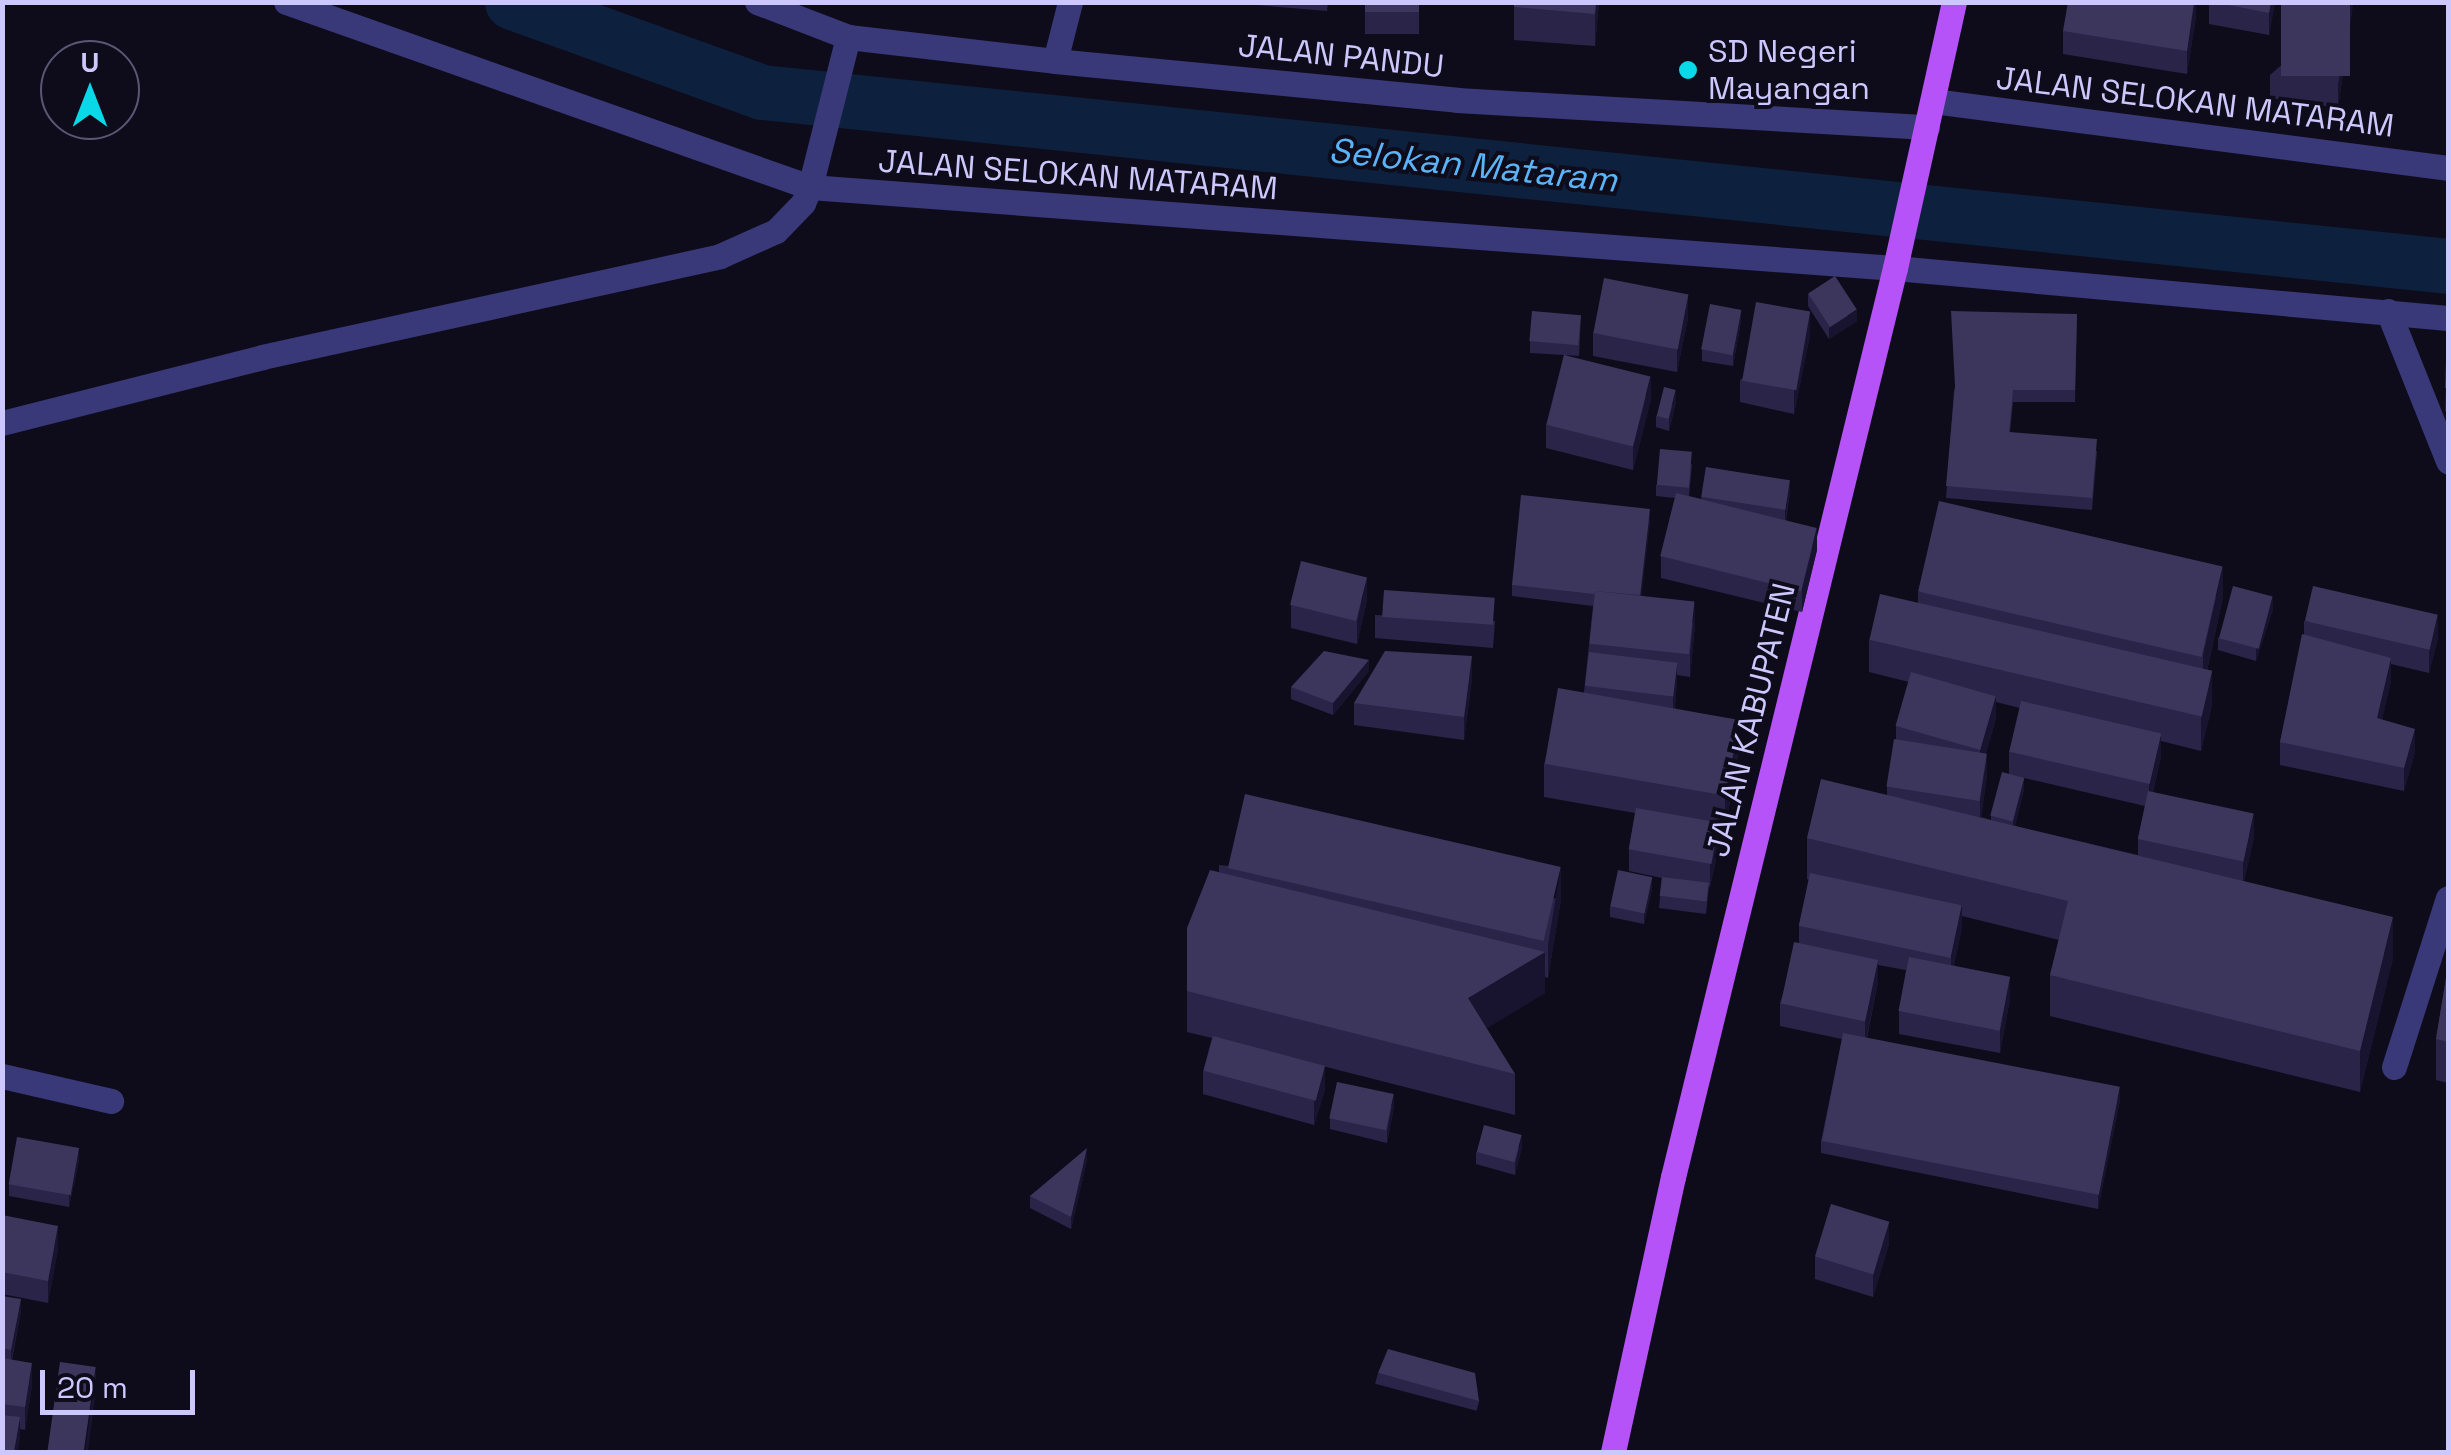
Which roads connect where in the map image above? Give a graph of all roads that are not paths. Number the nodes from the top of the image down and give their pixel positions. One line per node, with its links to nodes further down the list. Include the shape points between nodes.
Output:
1 (286, 2): 10 (street, JALAN SELOKAN MATARAM)
2 (757, 2): 5 (street, JALAN PANDU)
3 (1070, 2): 6 (street)
4 (1954, 2): 7 (main road, JALAN KABUPATEN)
5 (845, 47): 6 (street, JALAN PANDU); 10 (street)
6 (1056, 61): 8 (street, JALAN PANDU, via 1458,100)
7 (1933, 101): 8 (main road, JALAN KABUPATEN); 9 (street, JALAN SELOKAN MATARAM)
8 (1926, 130): 11 (main road, JALAN KABUPATEN)
9 (2448, 168)
10 (810, 187): 11 (street, JALAN SELOKAN MATARAM); 14 (street, via 776,231 720,256 262,357)
11 (1897, 258): 12 (street, JALAN SELOKAN MATARAM); 21 (main road, JALAN KABUPATEN, via 1673,1177)
12 (2388, 311): 13 (street, JALAN SELOKAN MATARAM); 15 (street)
13 (2448, 318)
14 (2, 423)
15 (2443, 434): 16 (street)
16 (2448, 461)
17 (2448, 898): 18 (street)
18 (2394, 1067)
19 (2, 1076): 20 (street)
20 (111, 1101)
21 (1613, 1452)

